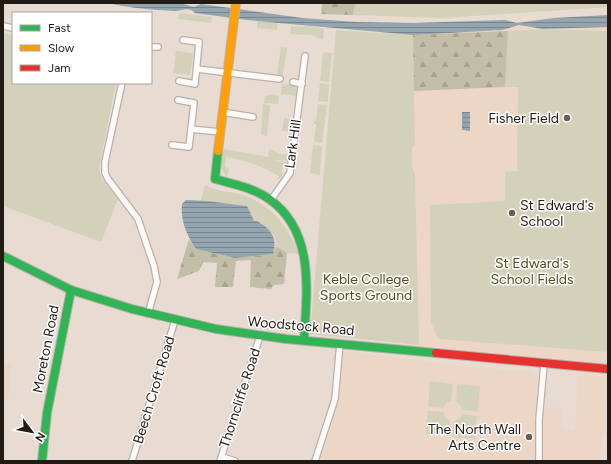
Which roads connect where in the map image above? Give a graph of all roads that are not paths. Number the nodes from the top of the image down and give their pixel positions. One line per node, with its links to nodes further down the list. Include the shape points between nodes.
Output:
1 (236, 3): 7 (main road)
2 (183, 40): 6 (street, via 199,42)
3 (152, 47): 4 (street)
4 (158, 47)
5 (305, 56): 12 (street, Lark Hill)
6 (197, 69): 7 (street); 9 (street, via 195,84)
7 (226, 73): 8 (street); 14 (main road)
8 (280, 79)
9 (179, 81)
10 (293, 82): 12 (street)
11 (122, 84): 22 (street, via 104,173 138,219 154,266 157,282)
12 (302, 84): 19 (street, Lark Hill, via 290,173)
13 (178, 100): 16 (street, via 194,102)
14 (222, 112): 15 (street); 17 (main road)
15 (253, 117)
16 (191, 129): 17 (street); 18 (street, via 189,147)
17 (220, 132): 19 (main road, via 215,179 247,188)
18 (172, 145)
19 (271, 200): 25 (main road, via 288,216 299,236 306,257 308,280)
20 (3, 256): 21 (main road, Woodstock Road)
21 (71, 290): 22 (main road, Woodstock Road); 30 (main road, Moreton Road, via 47,413)
22 (148, 314): 23 (main road, Woodstock Road)
23 (175, 320): 24 (main road, Woodstock Road); 31 (street, Beech Croft Road)
24 (260, 336): 25 (main road, Woodstock Road); 29 (street, Thorncliffe Road)
25 (304, 340): 26 (main road, Woodstock Road)
26 (340, 343): 27 (main road, Woodstock Road); 33 (street, via 335,399)
27 (544, 364): 28 (main road, Woodstock Road); 34 (street, via 539,420)
28 (608, 369)
29 (221, 459): 32 (street)
30 (42, 461)
31 (132, 461)
32 (235, 461)
33 (315, 461)
34 (539, 461)

